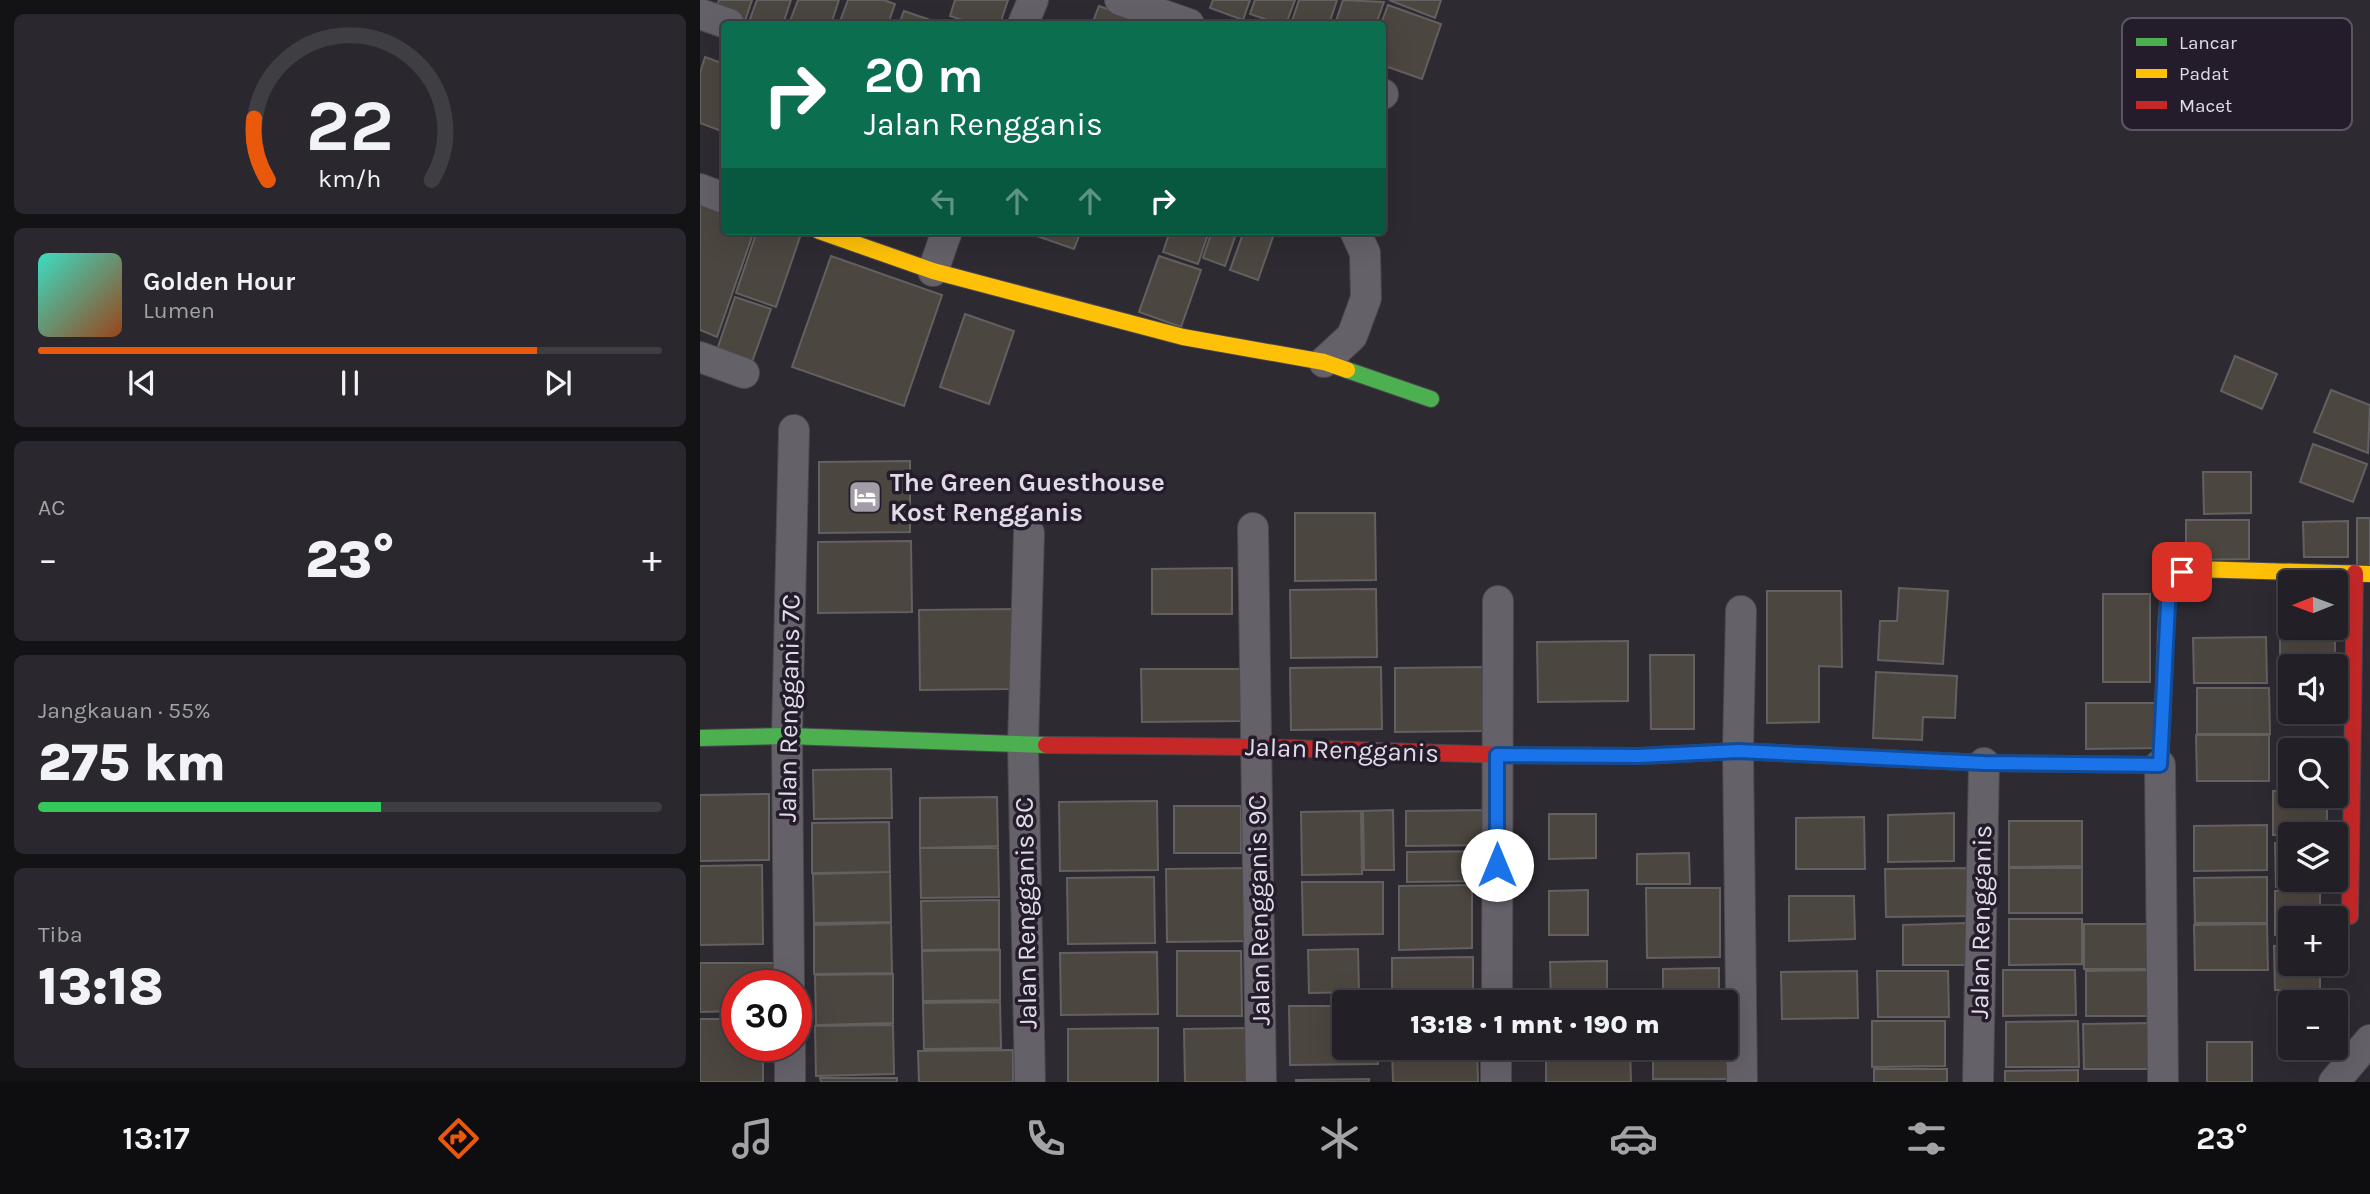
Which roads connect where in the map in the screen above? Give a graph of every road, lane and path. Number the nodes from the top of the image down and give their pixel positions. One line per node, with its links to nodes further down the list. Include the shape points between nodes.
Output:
1 (1033, 0): 5 (street)
2 (1120, 0): 6 (street)
3 (700, 14): 4 (street)
4 (721, 21)
5 (1024, 21)
6 (1180, 21)
7 (700, 189): 8 (street)
8 (721, 197)
9 (830, 235): 12 (street)
10 (946, 235): 12 (street)
11 (1356, 235): 14 (street, via 1365,253 1366,298 1352,336)
12 (933, 271): 14 (street, via 1183,337)
13 (700, 357): 15 (street)
14 (1324, 362): 16 (street)
15 (744, 373)
16 (1431, 398)
17 (794, 430): 23 (street, Jalan Rengganis 7C)
18 (1253, 528): 26 (street, Jalan Rengganis 9C)
19 (1029, 533): 25 (street, Jalan Rengganis 8C)
20 (2362, 573): 30 (street, via 2193,569 2172,576 2165,628); 31 (street)
21 (1498, 601): 28 (street)
22 (1741, 611): 27 (street)
23 (787, 736): 24 (street, Jalan Rengganis); 25 (street, Jalan Rengganis); 32 (street, Jalan Rengganis 7C)
24 (700, 738)
25 (1023, 745): 26 (street, Jalan Rengganis); 38 (street, Jalan Rengganis 8C)
26 (1256, 747): 28 (street, Jalan Rengganis); 39 (street, Jalan Rengganis 9C)
27 (1738, 751): 28 (street, Jalan Rengganis); 29 (street, Jalan Rengganis); 41 (street)
28 (1497, 755): 33 (street)
29 (1984, 763): 30 (street, Jalan Rengganis); 42 (street, Jalan Rengganis)
30 (2160, 765): 43 (street)
31 (2350, 916)
32 (789, 970)
33 (1497, 990)
34 (2370, 1040): 44 (street)
35 (1496, 1060): 40 (street)
36 (790, 1061): 37 (street)
37 (790, 1082)
38 (1030, 1082)
39 (1261, 1082)
40 (1496, 1082)
41 (1742, 1082)
42 (1978, 1082)
43 (2163, 1082)
44 (2334, 1082)

